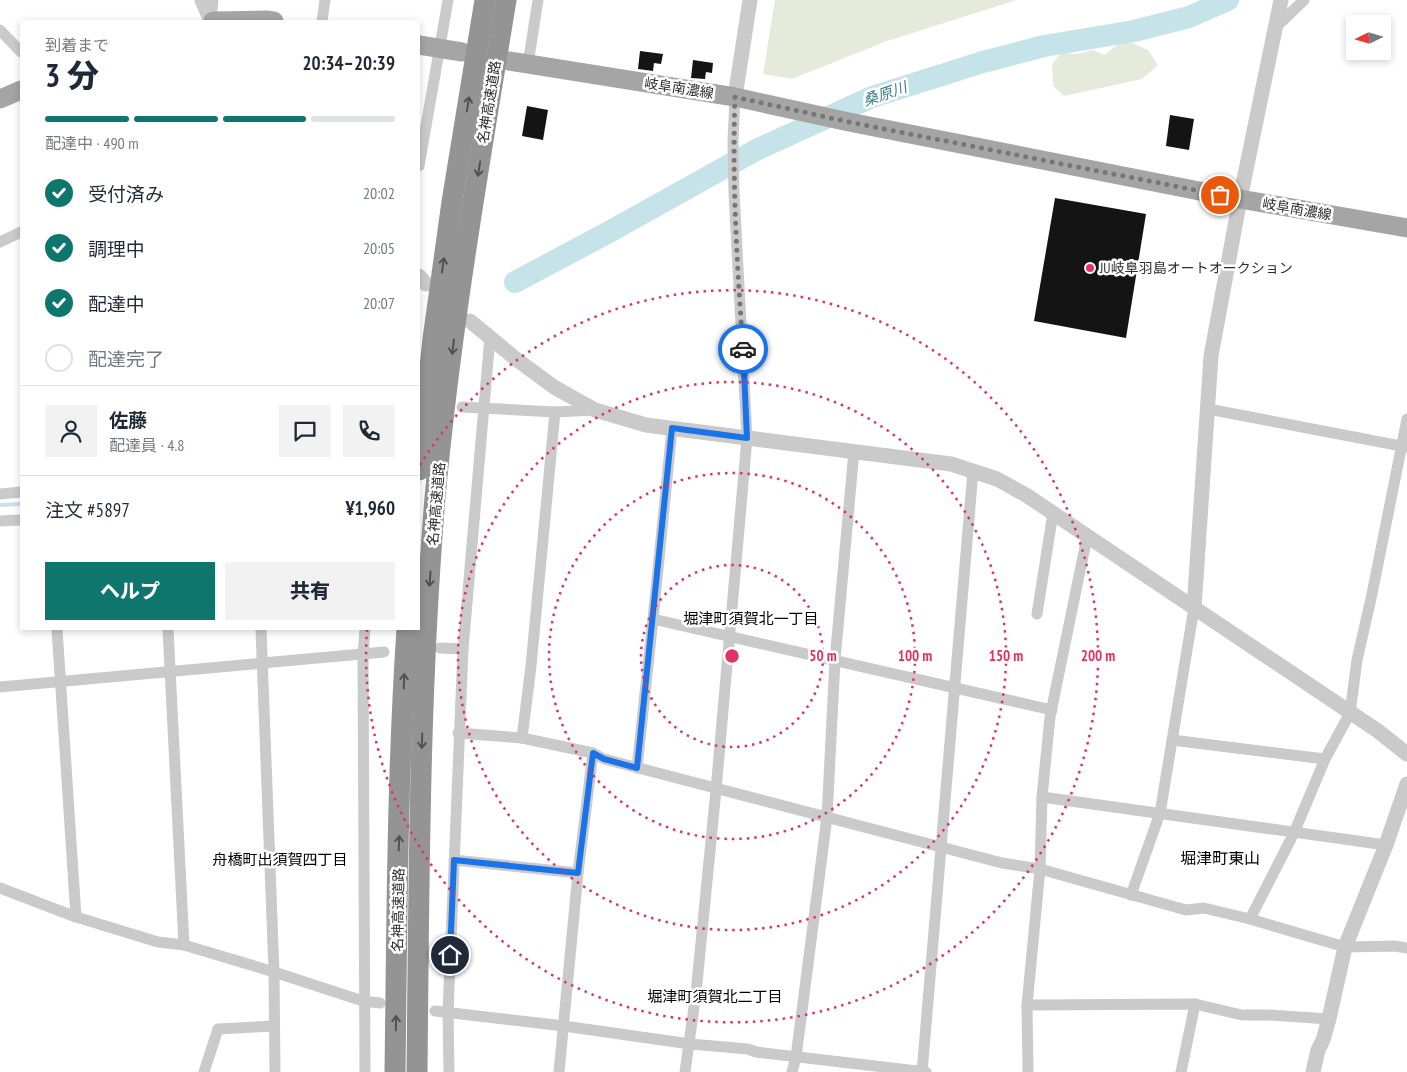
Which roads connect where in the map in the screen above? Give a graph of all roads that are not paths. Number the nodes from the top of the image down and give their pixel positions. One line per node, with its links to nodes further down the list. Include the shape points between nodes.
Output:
1 (202, 0): 11 (street)
2 (213, 0): 12 (street)
3 (325, 0): 13 (street)
4 (448, 0): 17 (street)
5 (485, 0): 42 (highway, 名神高速道路, one-way to 5, via 434,329)
6 (506, 0): 113 (highway, 名神高速道路, one-way to 113, via 455,333 436,498 424,676)
7 (538, 0): 21 (street)
8 (750, 0): 23 (street)
9 (1281, 0): 14 (street)
10 (1304, 0): 14 (street)
11 (212, 20)
12 (212, 20)
13 (322, 20)
14 (1275, 28): 26 (street)
15 (0, 30): 18 (street)
16 (420, 44): 17 (main road)
17 (440, 48): 19 (main road); 25 (street)
18 (20, 51)
19 (462, 52)
20 (509, 61): 21 (main road, 岐阜南濃線)
21 (528, 64): 23 (main road, 岐阜南濃線)
22 (20, 90): 24 (main road)
23 (735, 97): 26 (main road, 岐阜南濃線); 39 (street, via 734,192)
24 (0, 99)
25 (420, 160)
26 (1240, 199): 27 (main road, 岐阜南濃線); 34 (street, via 1211,356)
27 (1407, 228)
28 (20, 232): 29 (street)
29 (0, 242)
30 (470, 321): 31 (street)
31 (490, 337): 33 (street); 35 (street, via 554,387)
32 (462, 407): 33 (street)
33 (484, 408): 36 (street); 60 (street)
34 (1208, 409): 40 (street); 50 (street)
35 (595, 410): 36 (street); 38 (street, via 646,425)
36 (555, 412): 72 (street)
37 (1407, 419): 40 (street)
38 (672, 428): 39 (street); 52 (street)
39 (747, 438): 41 (street); 58 (street)
40 (1404, 447): 70 (street, via 1358,660)
41 (854, 451): 43 (street, via 951,464); 63 (street)
42 (420, 461)
43 (973, 471): 46 (street, via 997,479); 68 (street)
44 (20, 492): 45 (street)
45 (0, 494)
46 (1053, 513): 49 (street); 51 (street)
47 (20, 520): 48 (street)
48 (0, 521)
49 (1087, 537): 50 (street); 69 (street)
50 (1194, 608): 70 (street); 73 (street)
51 (1037, 614)
52 (653, 619): 58 (street); 77 (street)
53 (57, 630): 66 (street)
54 (168, 630): 65 (street)
55 (261, 630): 64 (street)
56 (365, 630): 62 (street)
57 (407, 630): 112 (highway, 名神高速道路, one-way to 57, via 398,858)
58 (729, 636): 63 (street); 79 (street)
59 (440, 648): 60 (street)
60 (463, 649): 71 (street)
61 (384, 652): 62 (street)
62 (363, 655): 64 (street); 97 (street)
63 (835, 660): 68 (street); 82 (street)
64 (261, 664): 65 (street); 96 (street)
65 (170, 672): 66 (street); 93 (street)
66 (61, 682): 67 (street); 91 (street)
67 (0, 687)
68 (954, 688): 69 (street); 85 (street)
69 (1052, 710): 80 (street)
70 (1350, 713): 75 (street); 76 (street)
71 (458, 733): 72 (street); 86 (street)
72 (522, 738): 74 (street)
73 (1172, 740): 76 (street); 81 (street)
74 (593, 753): 77 (street); 88 (street)
75 (1407, 754)
76 (1325, 759): 83 (street)
77 (637, 768): 79 (street)
78 (1407, 784): 84 (street)
79 (716, 790): 82 (street); 106 (street)
80 (1042, 796): 81 (street); 87 (street)
81 (1160, 813): 83 (street); 90 (street)
82 (826, 817): 85 (street); 107 (street)
83 (1294, 832): 84 (street); 92 (street)
84 (1386, 846): 94 (street)
85 (941, 847): 87 (street); 118 (street)
86 (454, 860): 88 (street); 102 (street)
87 (1040, 869): 90 (street); 100 (street)
88 (578, 873): 105 (street)
89 (0, 888): 91 (street)
90 (1131, 895): 92 (street, via 1186,910 1204,908)
91 (76, 917): 93 (street, via 158,942)
92 (1250, 919): 94 (street)
93 (184, 945): 96 (street)
94 (1345, 947): 95 (street); 103 (street)
95 (1407, 948)
96 (274, 972): 97 (street); 104 (street)
97 (363, 1002): 98 (street); 111 (street)
98 (380, 1003)
99 (1195, 1004): 100 (street); 103 (street, via 1242,1016); 121 (street)
100 (1027, 1006): 120 (street)
101 (435, 1011): 102 (street)
102 (448, 1012): 105 (street); 114 (street)
103 (1329, 1019): 122 (street)
104 (274, 1026): 109 (street, via 218,1029); 110 (street)
105 (564, 1026): 106 (street); 115 (street)
106 (690, 1044): 107 (street); 116 (street)
107 (796, 1057): 108 (street); 117 (street)
108 (891, 1070): 118 (street)
109 (204, 1072)
110 (275, 1072)
111 (365, 1072)
112 (395, 1072)
113 (417, 1072)
114 (449, 1072)
115 (559, 1072)
116 (685, 1072)
117 (792, 1072)
118 (922, 1072): 119 (street)
119 (926, 1072)
120 (1028, 1072)
121 (1181, 1072)
122 (1313, 1072)

